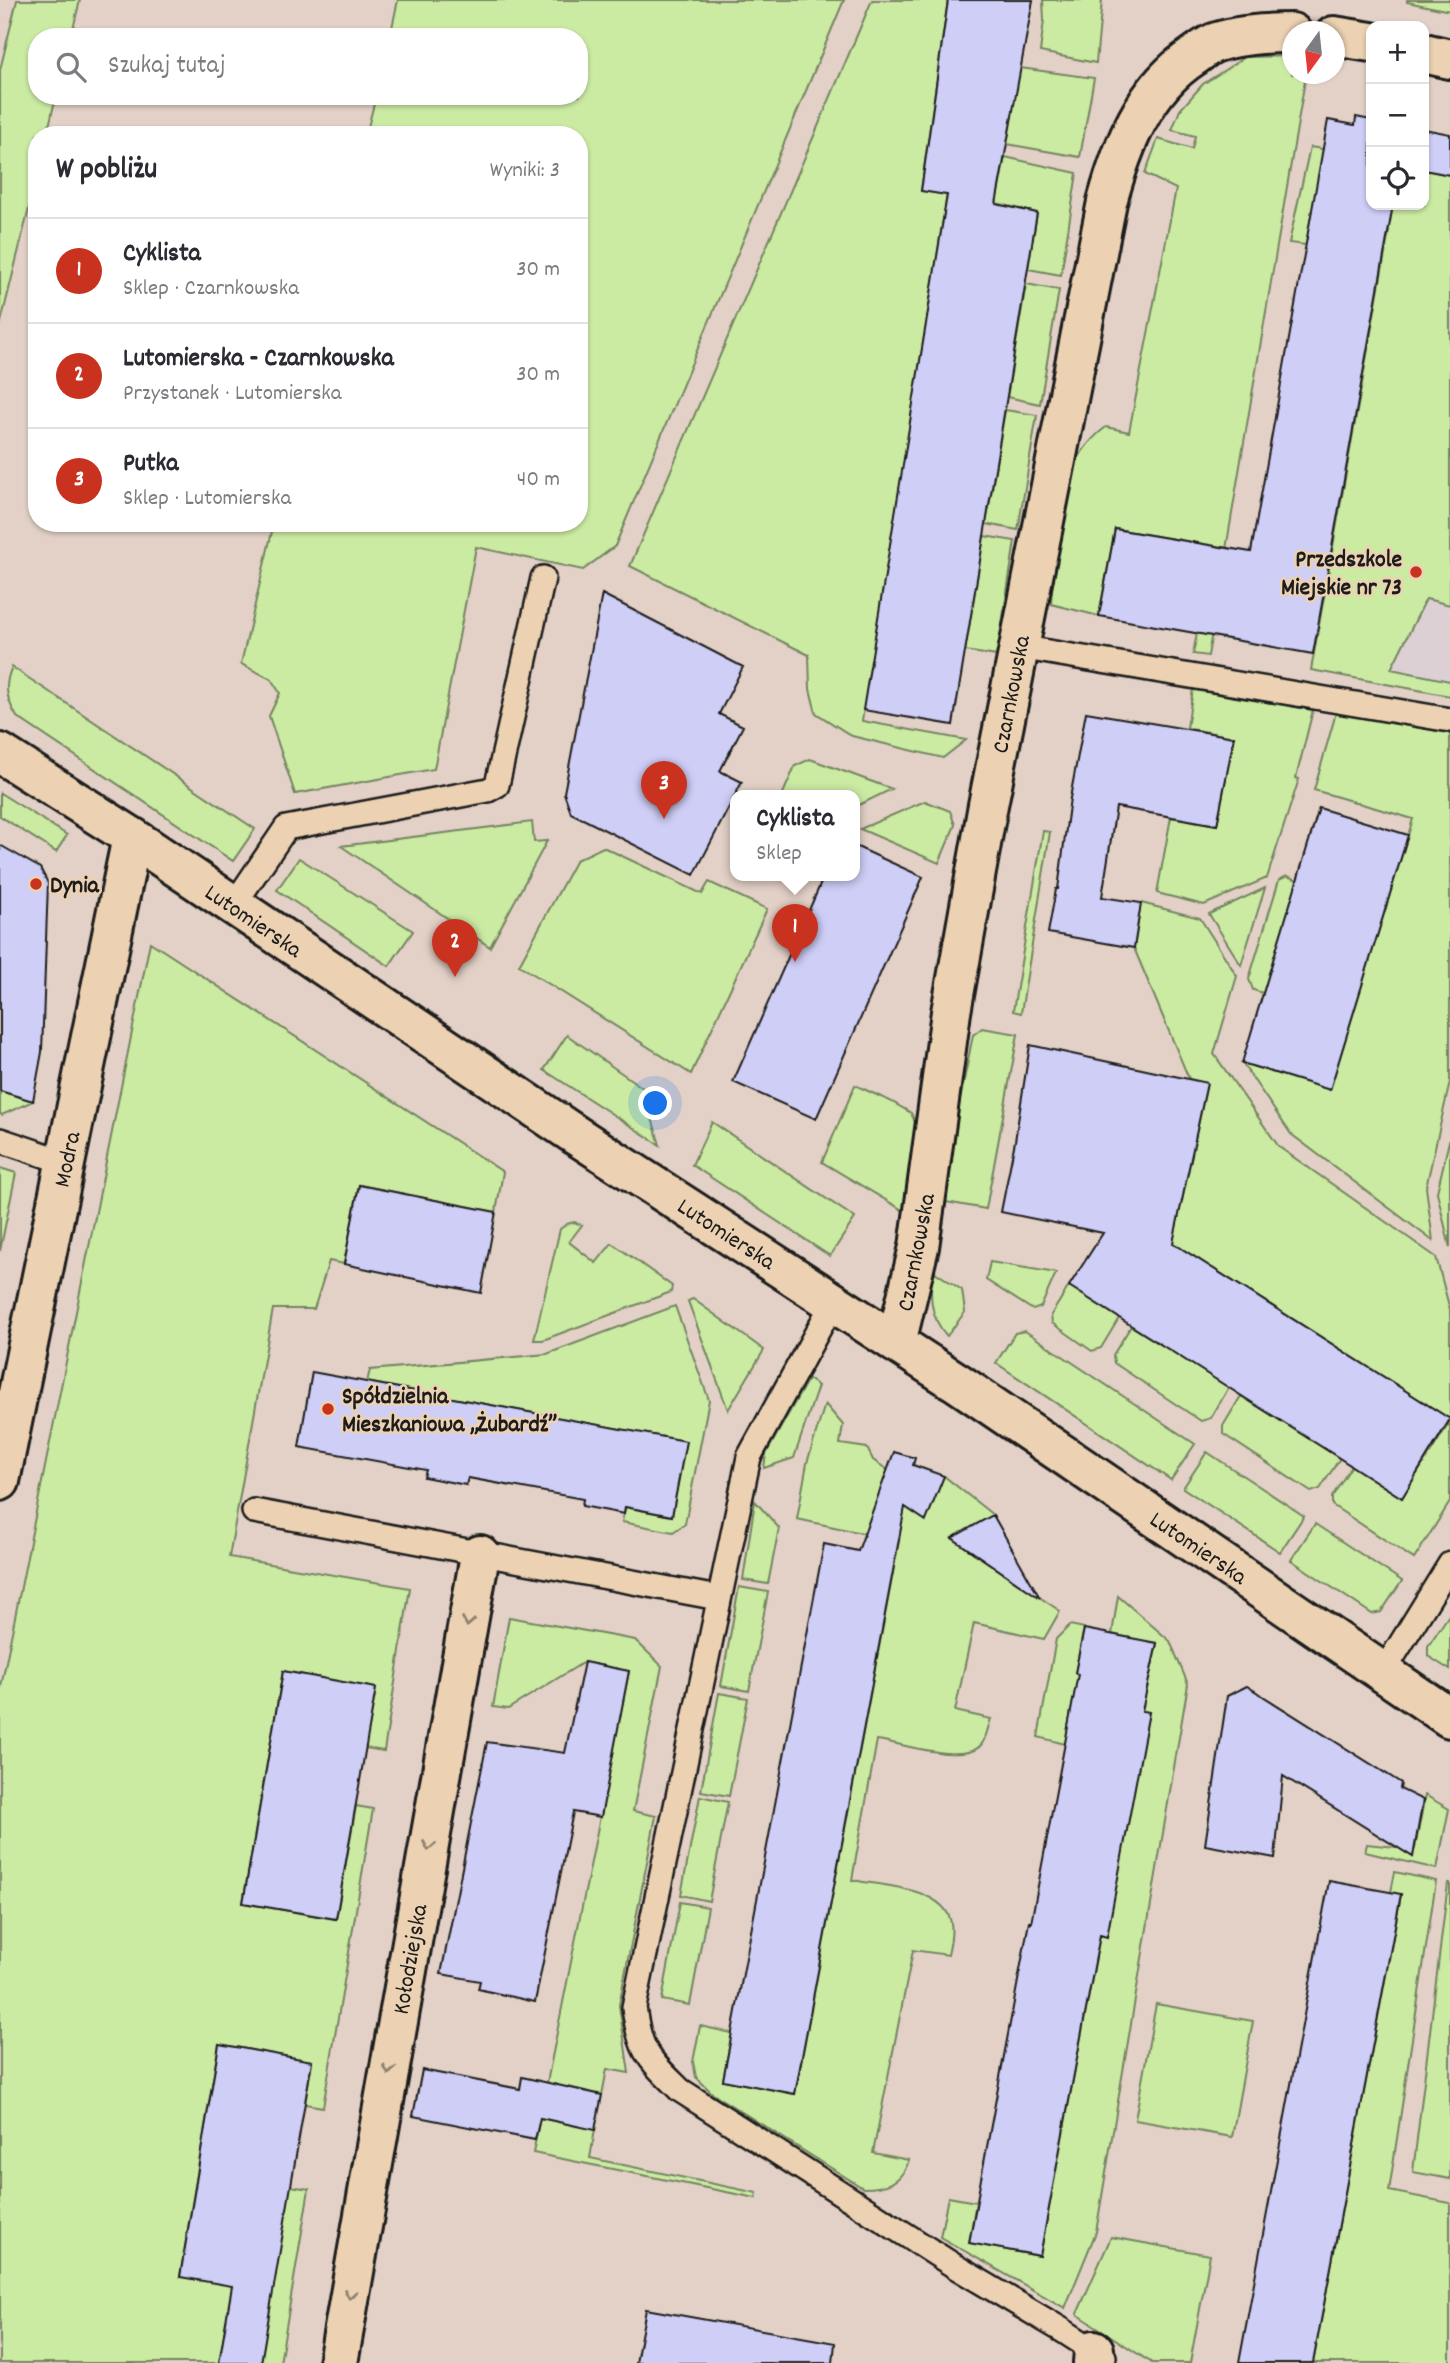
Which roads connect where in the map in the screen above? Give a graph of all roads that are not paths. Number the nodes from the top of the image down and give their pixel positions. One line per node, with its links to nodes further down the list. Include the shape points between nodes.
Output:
1 (1282, 33): 7 (street, Czarnkowska, via 1215,42 1181,64 1154,93 1119,161)
2 (1345, 37): 3 (street)
3 (1366, 40)
4 (1429, 54): 5 (street)
5 (1450, 59)
6 (543, 578): 11 (lane, via 497,785 286,828)
7 (1019, 647): 8 (lane); 15 (street, Czarnkowska, via 951,1012 919,1247)
8 (1450, 720)
9 (0, 753): 10 (street, Lutomierska)
10 (132, 837): 11 (street, Lutomierska); 13 (street, Modra)
11 (233, 906): 14 (street, Lutomierska)
12 (0, 1140): 13 (lane)
13 (65, 1162): 16 (street, Modra)
14 (833, 1303): 15 (street, Lutomierska); 20 (lane, via 749,1457)
15 (896, 1343): 21 (street, Lutomierska)
16 (0, 1481)
17 (254, 1511): 18 (lane)
18 (480, 1555): 20 (lane); 24 (street, Kołodziejska, one-way to 24)
19 (1450, 1564): 21 (lane)
20 (718, 1598): 23 (lane, via 634,2007 637,2033 647,2057 680,2090)
21 (1384, 1671): 22 (street, Lutomierska)
22 (1450, 1718)
23 (1099, 2359)
24 (338, 2363)

